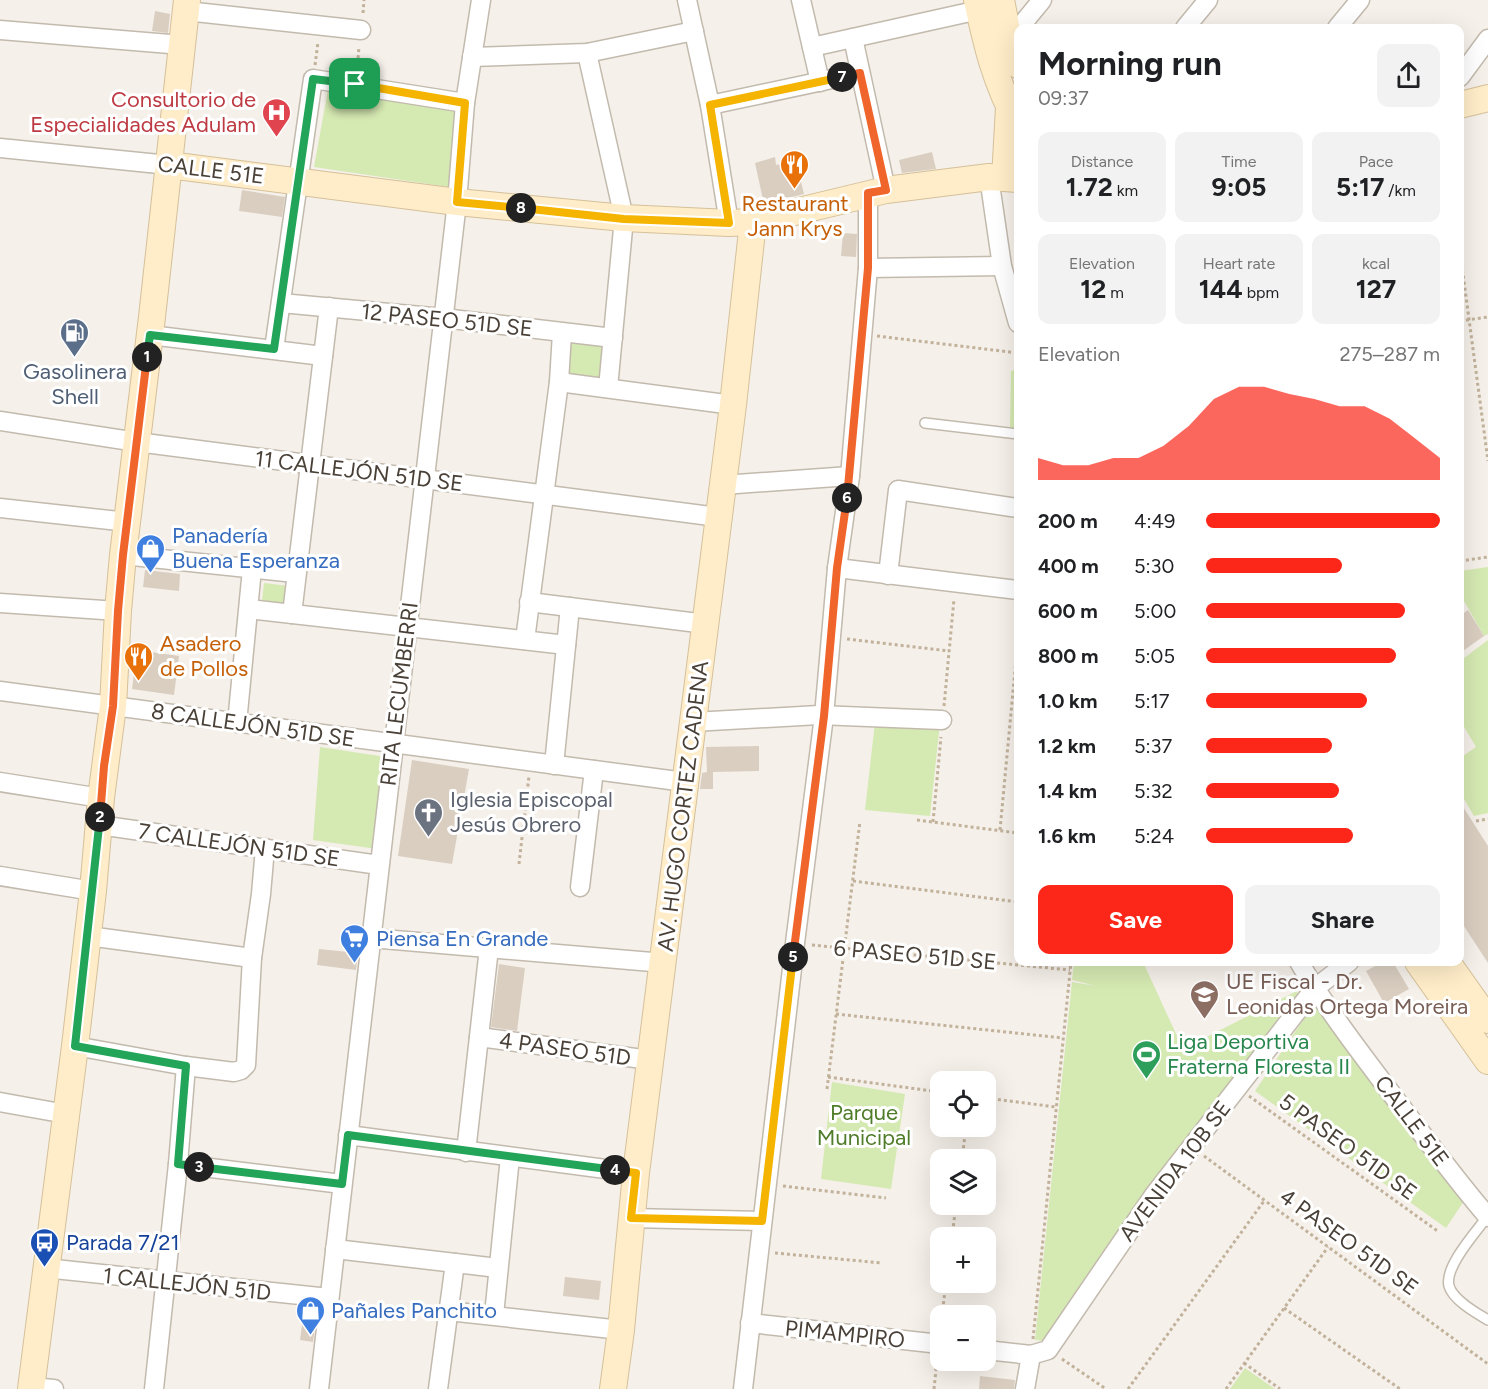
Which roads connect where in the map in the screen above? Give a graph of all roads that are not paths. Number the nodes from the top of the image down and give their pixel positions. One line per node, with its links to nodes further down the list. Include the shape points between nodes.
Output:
1 (481, 0): 21 (street, RITA LECUMBERRI)
2 (687, 0): 14 (street)
3 (801, 0): 19 (street)
4 (1042, 0): 9 (street)
5 (1208, 0): 10 (street)
6 (1360, 0): 11 (street)
7 (987, 2): 15 (street); 16 (street); 22 (lane); 32 (street, via 998,81)
8 (187, 6): 13 (street); 18 (street)
9 (1023, 24)
10 (1188, 24)
11 (1340, 24)
12 (0, 30): 18 (street)
13 (361, 30)
14 (694, 31): 20 (street); 31 (street)
15 (1014, 31)
16 (854, 39): 19 (street); 24 (street)
17 (1488, 39): 23 (street)
18 (182, 45): 35 (street)
19 (812, 47): 25 (street)
20 (587, 53): 21 (street); 40 (street)
21 (472, 57): 29 (street, RITA LECUMBERRI)
22 (1014, 68)
23 (1464, 71)
24 (860, 73): 25 (street); 38 (street)
25 (820, 82): 31 (street)
26 (1488, 82): 27 (street)
27 (1464, 89)
28 (1488, 98): 30 (street)
29 (465, 103): 37 (street, via 313,79); 39 (street, RITA LECUMBERRI)
30 (1464, 104)
31 (710, 105): 41 (street)
32 (1014, 112)
33 (1014, 120): 36 (street)
34 (0, 148): 35 (street, CALLE 51E)
35 (169, 165): 37 (street, CALLE 51E); 49 (street)
36 (1004, 178): 38 (street, CALLE 51E); 42 (street)
37 (299, 180): 39 (street, CALLE 51E); 44 (street)
38 (877, 192): 41 (street, CALLE 51E); 43 (street)
39 (457, 202): 40 (street, CALLE 51E); 47 (street, RITA LECUMBERRI)
40 (624, 219): 41 (street, CALLE 51E); 50 (street)
41 (741, 223): 55 (street, AV. HUGO CORTEZ CADENA)
42 (1002, 266): 43 (street); 46 (street)
43 (868, 268): 61 (street)
44 (281, 303): 45 (street, 12 PASEO 51D SE); 51 (street)
45 (329, 307): 47 (street, 12 PASEO 51D SE); 52 (street)
46 (1014, 309)
47 (443, 318): 48 (street, 12 PASEO 51D SE); 62 (street, RITA LECUMBERRI)
48 (562, 333): 50 (street, 12 PASEO 51D SE); 53 (street)
49 (150, 335): 51 (street); 59 (street)
50 (613, 338): 54 (street)
51 (274, 349): 52 (street)
52 (323, 356): 60 (street)
53 (559, 382): 54 (street); 64 (street)
54 (608, 388): 55 (street)
55 (733, 405): 63 (street, AV. HUGO CORTEZ CADENA)
56 (0, 421): 59 (street, 11 CALLEJÓN 51D SE)
57 (925, 423): 58 (lane)
58 (1014, 434)
59 (137, 442): 60 (street, 11 CALLEJÓN 51D SE); 68 (street)
60 (310, 465): 62 (street, 11 CALLEJÓN 51D SE); 72 (street)
61 (850, 476): 63 (street); 70 (street)
62 (424, 479): 64 (street, 11 CALLEJÓN 51D SE); 82 (street, RITA LECUMBERRI)
63 (723, 485): 67 (street, AV. HUGO CORTEZ CADENA)
64 (544, 495): 67 (street, 11 CALLEJÓN 51D SE); 75 (street)
65 (1014, 507): 73 (street, via 898,490)
66 (0, 508): 68 (street)
67 (718, 517): 81 (street, AV. HUGO CORTEZ CADENA)
68 (128, 522): 69 (street)
69 (123, 555): 71 (street); 79 (street)
70 (837, 568): 73 (street); 87 (street)
71 (252, 569): 72 (street); 78 (street)
72 (295, 573): 80 (street)
73 (888, 574): 74 (street)
74 (1014, 590)
75 (529, 602): 77 (street); 83 (street)
76 (0, 603): 79 (street)
77 (570, 607): 81 (street); 84 (street)
78 (249, 609): 80 (street); 90 (street)
79 (118, 611): 86 (street)
80 (292, 614): 82 (street)
81 (706, 624): 89 (street, AV. HUGO CORTEZ CADENA)
82 (407, 627): 83 (street); 91 (street, RITA LECUMBERRI)
83 (525, 640): 84 (street)
84 (566, 645): 92 (street)
85 (0, 691): 86 (street, 8 CALLEJÓN 51D SE)
86 (113, 706): 90 (street, 8 CALLEJÓN 51D SE); 96 (street)
87 (824, 716): 88 (street); 89 (street); 133 (street)
88 (942, 720)
89 (693, 722): 95 (street, AV. HUGO CORTEZ CADENA)
90 (237, 723): 91 (street, 8 CALLEJÓN 51D SE)
91 (393, 744): 92 (street, 8 CALLEJÓN 51D SE); 99 (street, RITA LECUMBERRI)
92 (554, 765): 93 (street, 8 CALLEJÓN 51D SE)
93 (594, 770): 95 (street, 8 CALLEJÓN 51D SE); 101 (street)
94 (0, 782): 96 (street)
95 (685, 782): 107 (street, AV. HUGO CORTEZ CADENA)
96 (100, 798): 97 (street)
97 (99, 825): 98 (street, 7 CALLEJÓN 51D SE); 102 (street)
98 (265, 848): 99 (street, 7 CALLEJÓN 51D SE); 106 (street)
99 (380, 865): 104 (street, RITA LECUMBERRI)
100 (0, 876): 102 (street)
101 (580, 888)
102 (93, 891): 103 (street)
103 (88, 936): 106 (street); 118 (street)
104 (371, 938): 105 (street); 125 (street, RITA LECUMBERRI)
105 (489, 948): 107 (street); 117 (street)
106 (252, 958): 122 (street, via 246,1065 234,1072)
107 (664, 963): 120 (street, AV. HUGO CORTEZ CADENA)
108 (1301, 966): 114 (street, CALLE 51E)
109 (1344, 966): 114 (street, AVENIDA 10B SE)
110 (1421, 966): 121 (street)
111 (1428, 966): 119 (lane)
112 (1442, 966): 116 (lane)
113 (1451, 966): 115 (street)
114 (1315, 988): 131 (street, CALLE 51E); 147 (street, AVENIDA 10B SE, via 1154,1195)
115 (1488, 1020)
116 (1488, 1033)
117 (479, 1037): 120 (street, 4 PASEO 51D); 126 (street)
118 (75, 1046): 122 (street); 124 (street)
119 (1488, 1050)
120 (650, 1060): 129 (street, AV. HUGO CORTEZ CADENA)
121 (1488, 1061)
122 (186, 1066): 128 (street)
123 (0, 1102): 124 (street)
124 (66, 1114): 136 (street)
125 (348, 1135): 126 (street); 130 (street, RITA LECUMBERRI)
126 (466, 1152): 127 (street)
127 (510, 1158): 129 (street); 137 (street)
128 (178, 1164): 130 (street); 138 (street)
129 (636, 1173): 132 (street, AV. HUGO CORTEZ CADENA)
130 (342, 1184): 134 (street, RITA LECUMBERRI)
131 (1488, 1217): 142 (lane, via 1452,1266 1449,1276 1449,1287 1459,1299)
132 (631, 1218): 133 (street); 144 (street, AV. HUGO CORTEZ CADENA)
133 (762, 1221): 143 (street)
134 (335, 1249): 135 (street); 139 (street, RITA LECUMBERRI)
135 (455, 1263): 137 (street); 140 (street)
136 (45, 1268): 138 (street, 1 CALLEJÓN 51D); 148 (street)
137 (498, 1268): 141 (street)
138 (167, 1282): 139 (street, 1 CALLEJÓN 51D); 149 (street)
139 (329, 1298): 150 (street, RITA LECUMBERRI)
140 (448, 1311): 141 (street); 151 (street)
141 (494, 1315): 144 (street)
142 (1488, 1320)
143 (750, 1323): 145 (street, PIMAMPIRO); 153 (street)
144 (621, 1330): 152 (street, AV. HUGO CORTEZ CADENA)
145 (930, 1343)
146 (996, 1351): 147 (street)
147 (1040, 1353): 154 (street, AVENIDA 10B SE)
148 (38, 1388)
149 (154, 1389)
150 (319, 1389)
151 (438, 1389)
152 (613, 1389)
153 (743, 1389)
154 (1025, 1389)

